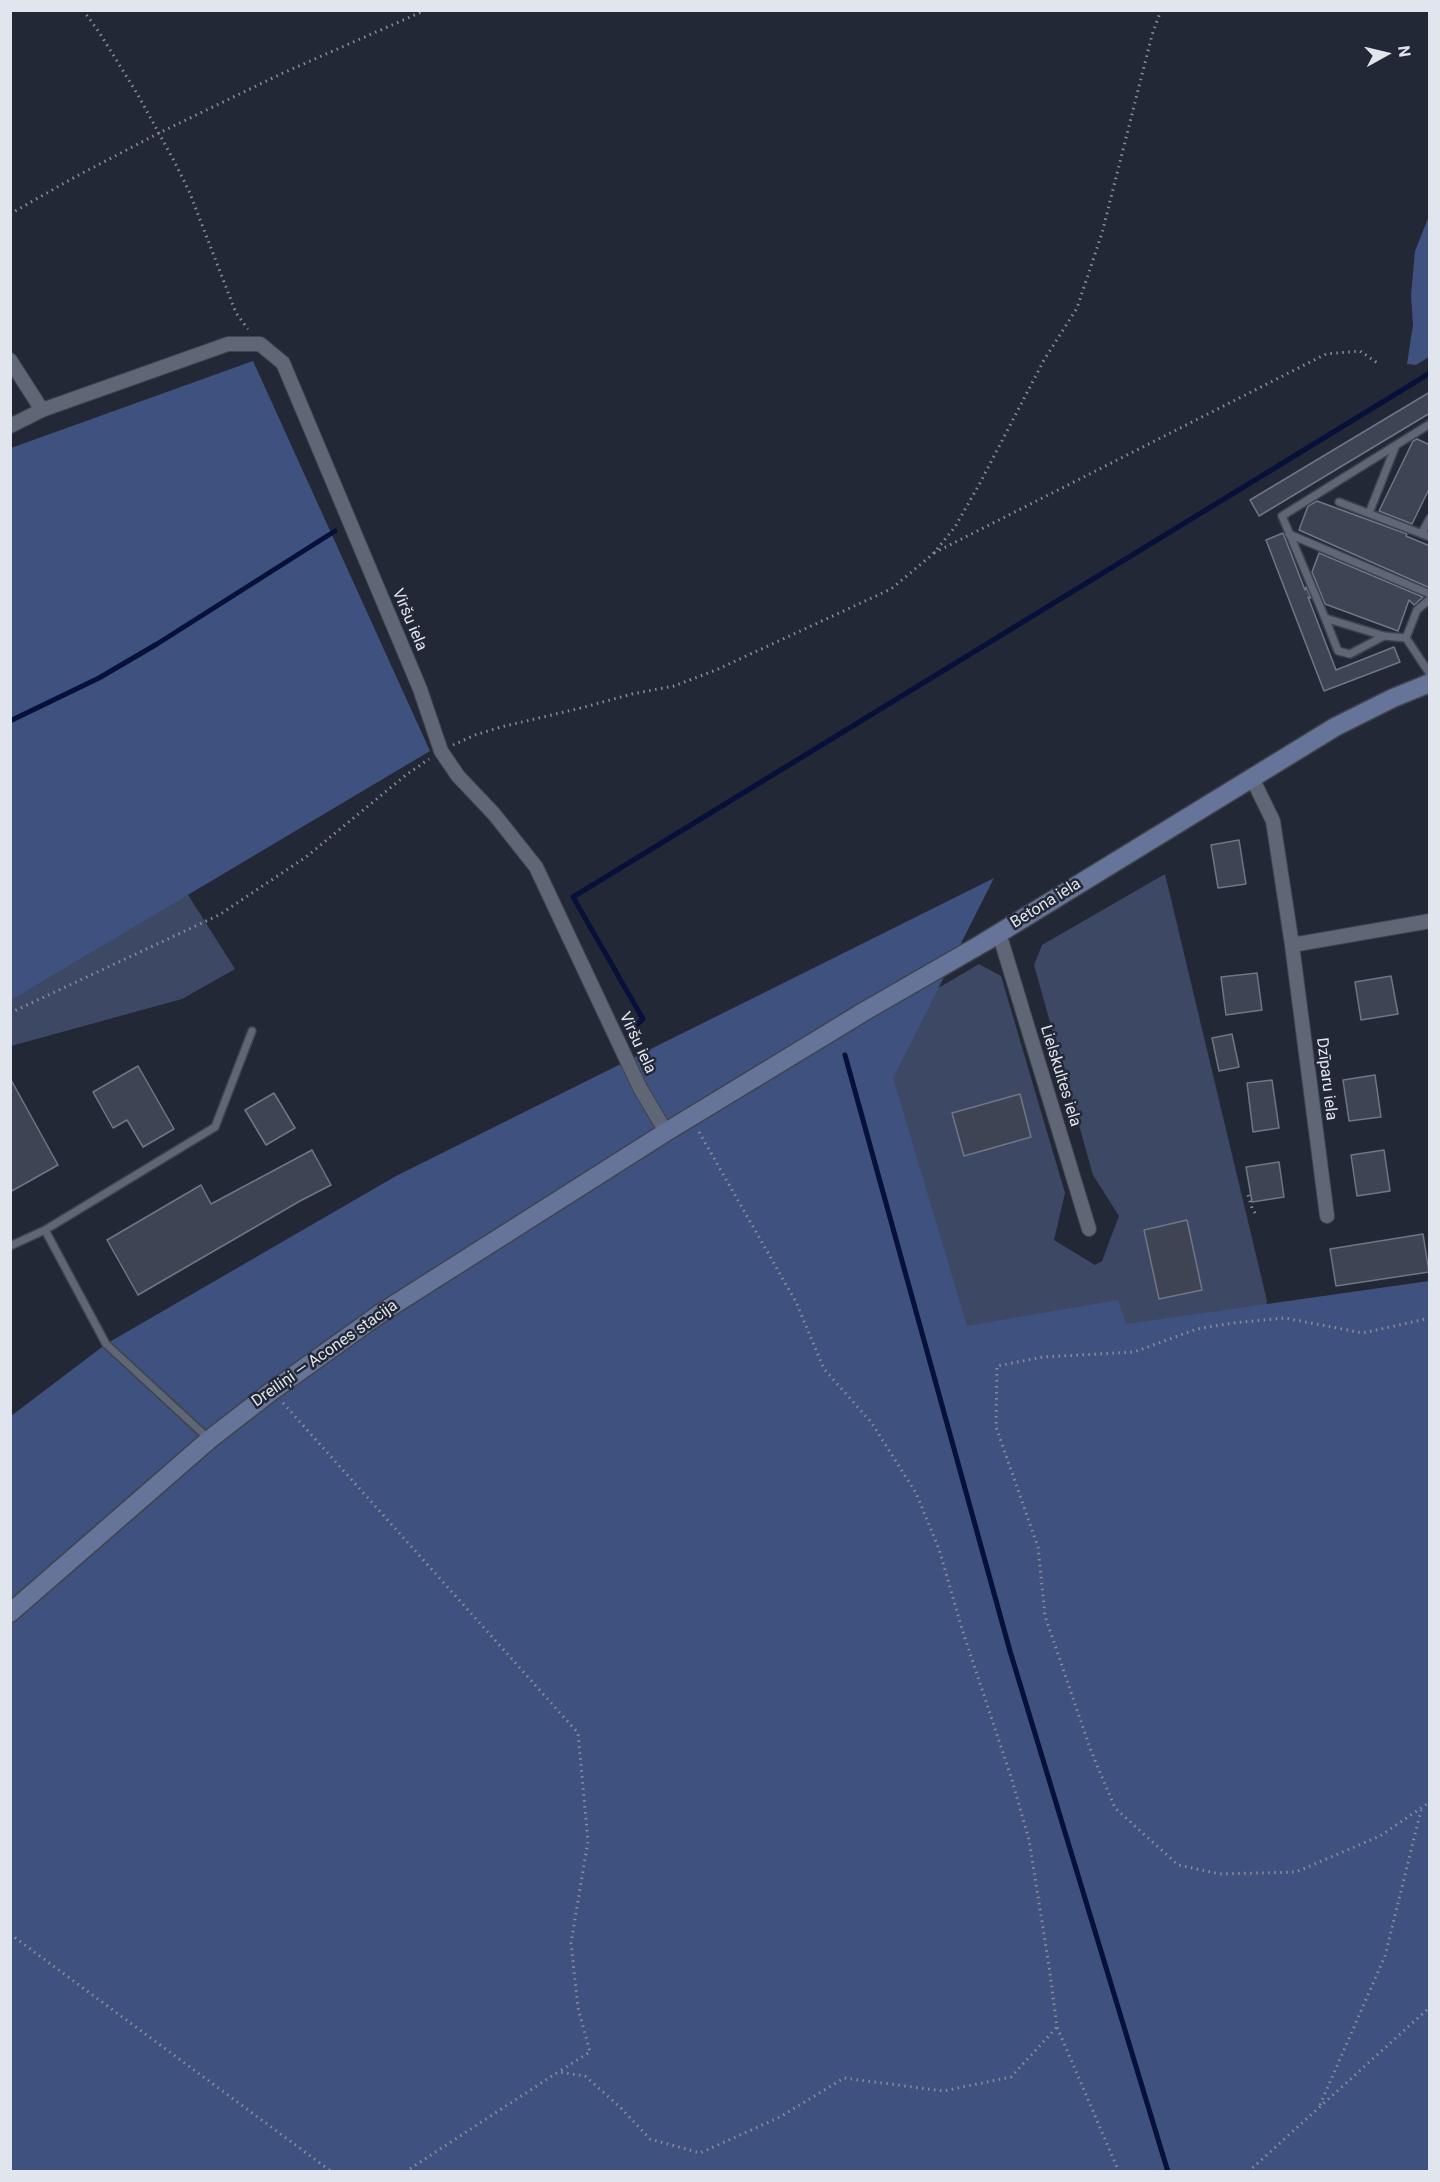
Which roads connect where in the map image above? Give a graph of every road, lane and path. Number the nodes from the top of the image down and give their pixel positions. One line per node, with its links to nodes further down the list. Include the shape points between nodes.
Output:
1 (83, 10): 4 (path)
2 (426, 10): 4 (path)
3 (1161, 10): 18 (path, via 1102,233 1077,308 1044,360 955,527)
4 (159, 133): 5 (path); 6 (path, via 189,191 236,314)
5 (10, 214)
6 (260, 344): 9 (street, via 228,345); 26 (street, Viršu iela, via 283,363 420,689)
7 (10, 360): 9 (street)
8 (1379, 364): 18 (path, via 1360,351 1326,354)
9 (42, 410): 11 (street)
10 (1430, 424): 12 (lane)
11 (10, 426)
12 (1396, 445): 14 (lane); 16 (lane, via 1282,516)
13 (1339, 502): 14 (lane)
14 (1369, 513): 17 (lane)
15 (1430, 518): 17 (lane)
16 (1289, 534): 19 (lane); 21 (lane)
17 (1426, 535)
18 (933, 554): 26 (path, via 891,589 674,687 501,727)
19 (1430, 594)
20 (1430, 599): 23 (lane, via 1417,610)
21 (1325, 618): 22 (lane); 22 (lane, via 1338,651 1350,654)
22 (1384, 636): 23 (lane)
23 (1406, 638): 24 (lane)
24 (1430, 674)
25 (1430, 684): 27 (main road, Betona iela, via 1335,727)
26 (441, 751): 31 (path, via 306,857 219,915); 34 (street, Viršu iela, via 536,867 640,1089)
27 (1252, 778): 29 (main road, Betona iela); 30 (street, Dzīparu iela, via 1273,821)
28 (1430, 921): 30 (street)
29 (999, 933): 33 (main road, Betona iela); 38 (street, Lielskultes iela)
30 (1292, 945): 37 (street, Dzīparu iela)
31 (10, 1013)
32 (252, 1031): 39 (lane, via 215,1127)
33 (691, 1118): 34 (main road, Betona iela); 49 (path, via 796,1302 824,1369 871,1422 916,1493 939,1549 1029,1840)
34 (666, 1132): 42 (main road, Dreiliņi — Acones stacija, via 381,1313)
35 (1248, 1195): 36 (path)
36 (1257, 1216)
37 (1327, 1216)
38 (1089, 1229)
39 (45, 1230): 40 (lane); 43 (lane, via 105,1344)
40 (10, 1246)
41 (1430, 1318): 46 (path, via 1363,1332 1285,1318 1232,1323 1197,1329 1134,1352 1043,1358 997,1366 996,1427 1038,1547 1045,1616 1091,1751 1115,1808 1178,1865 1220,1874 1296,1872 1380,1836)
42 (272, 1391): 43 (main road, Dreiliņi — Acones stacija); 50 (path, via 578,1732 588,1840 571,1943 578,2008 591,2052)
43 (210, 1439): 44 (main road, Dreiliņi — Acones stacija)
44 (10, 1613)
45 (1430, 1802): 46 (path)
46 (1421, 1809): 51 (path, via 1385,1956)
47 (10, 1934): 52 (path)
48 (1430, 2007): 51 (path)
49 (1057, 2027): 50 (path, via 1011,2077 943,2091 844,2078 780,2117 700,2153 650,2139 585,2076); 54 (path)
50 (558, 2072): 53 (path)
51 (1320, 2105): 55 (path)
52 (332, 2172)
53 (405, 2172)
54 (1119, 2172)
55 (1248, 2172)

